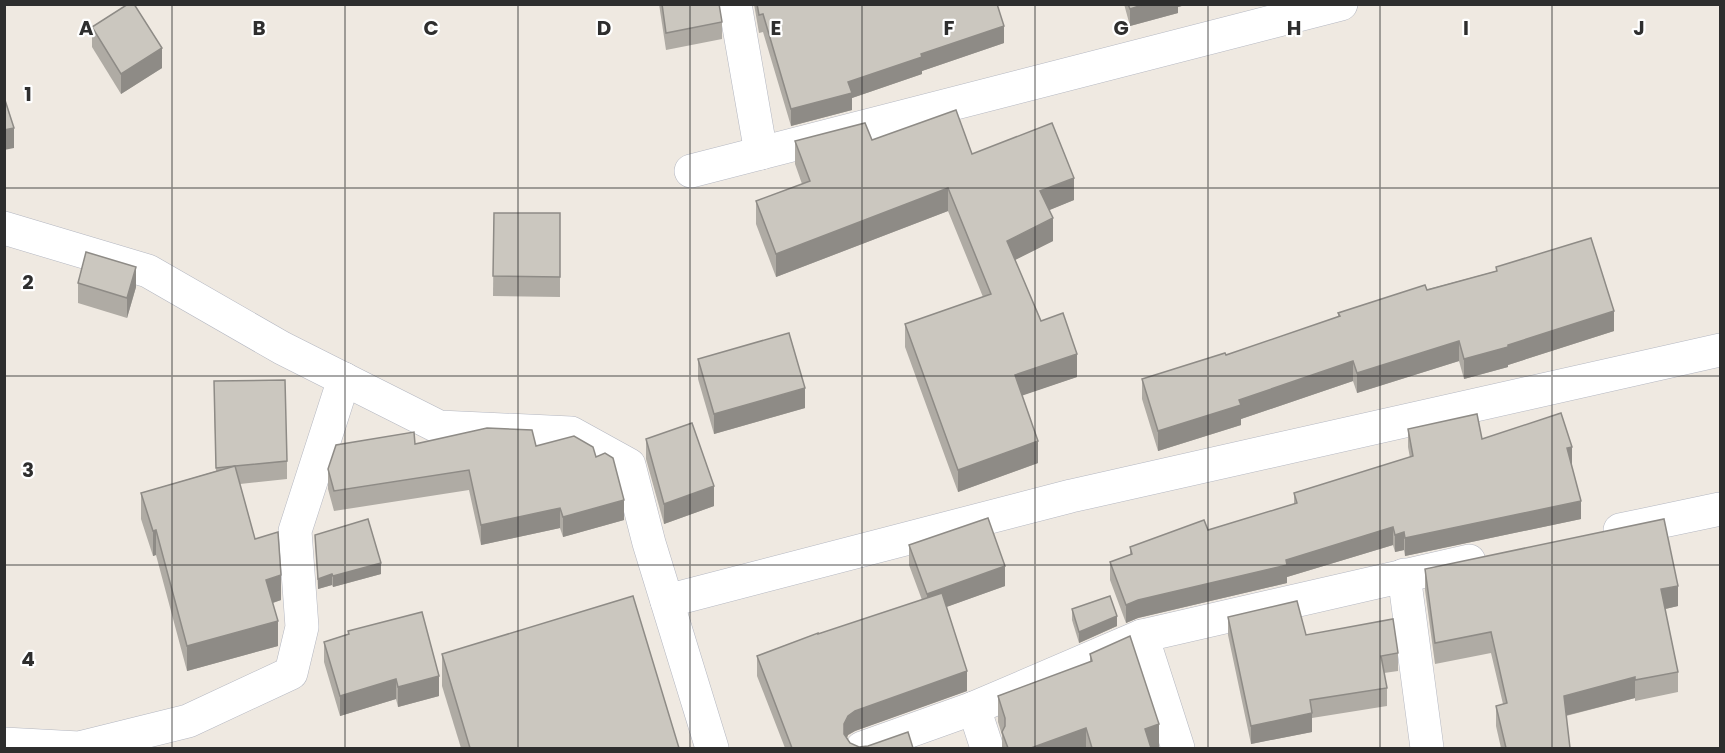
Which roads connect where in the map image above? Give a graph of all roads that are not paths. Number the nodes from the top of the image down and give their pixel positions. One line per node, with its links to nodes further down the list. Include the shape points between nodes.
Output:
1 (735, 4): 3 (street)
2 (1341, 4): 3 (street)
3 (760, 153): 4 (street)
4 (691, 171)
5 (4, 228): 7 (street, via 148,271)
6 (1720, 350): 12 (street, via 1071,496)
7 (344, 380): 12 (street, via 439,427 571,433 629,465); 16 (street, via 295,531 302,627 291,673 188,721)
8 (1720, 509): 9 (street)
9 (1594, 535)
10 (1493, 556): 11 (street)
11 (1404, 575): 13 (street); 21 (street)
12 (667, 601): 17 (street)
13 (1142, 636): 14 (street); 20 (street)
14 (974, 708): 18 (street); 19 (street)
15 (4, 744): 16 (street)
16 (79, 748)
17 (712, 748)
18 (862, 748)
19 (987, 748)
20 (1179, 748)
21 (1427, 748)

